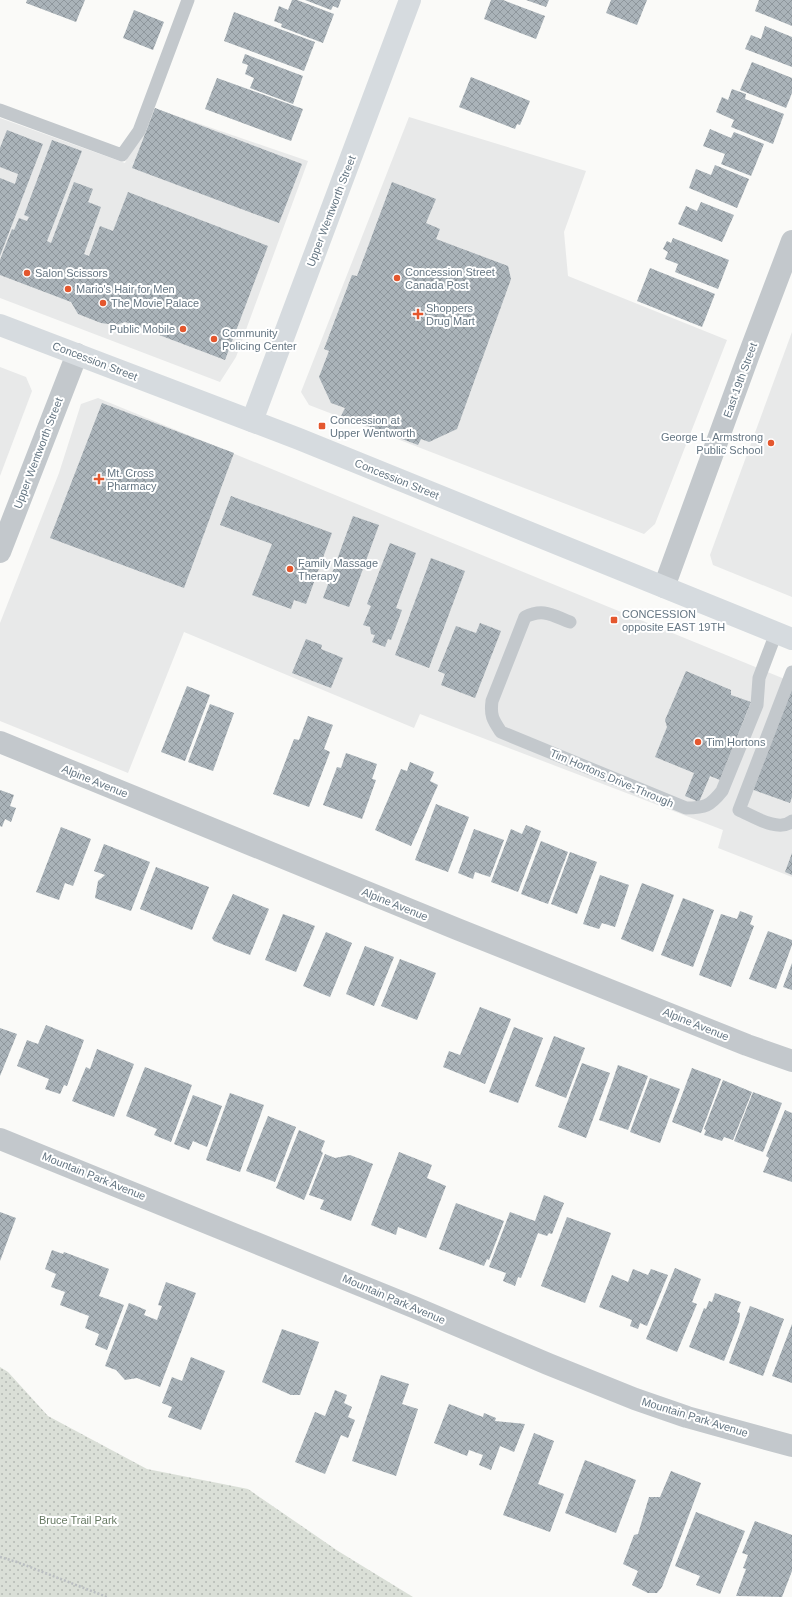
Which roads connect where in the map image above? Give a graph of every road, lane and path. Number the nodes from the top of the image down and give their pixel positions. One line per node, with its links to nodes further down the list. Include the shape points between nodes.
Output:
1 (188, 0): 3 (lane, via 139,131 122,155)
2 (410, 0): 7 (main road, Upper Wentworth Street)
3 (0, 110)
4 (792, 241): 9 (street, East 19th Street)
5 (0, 325): 6 (main road, Concession Street)
6 (77, 354): 7 (main road, Concession Street); 8 (street, Upper Wentworth Street)
7 (252, 421): 9 (main road, Concession Street)
8 (0, 552)
9 (664, 587): 11 (main road, Concession Street)
10 (570, 622): 11 (lane, Tim Hortons Drive-Through, via 546,613 535,612 525,617 492,701 491,712 494,721 501,732 686,808 702,808 713,803 722,791 757,705 759,678)
11 (784, 636)
12 (792, 672): 14 (lane, via 739,810 774,825 783,826)
13 (0, 742): 15 (street, Alpine Avenue, via 457,929)
14 (792, 821)
15 (792, 1061)
16 (0, 1138): 17 (street, Mountain Park Avenue, via 635,1399 687,1417)
17 (792, 1446)
18 (0, 1557): 19 (path)
19 (107, 1597)

